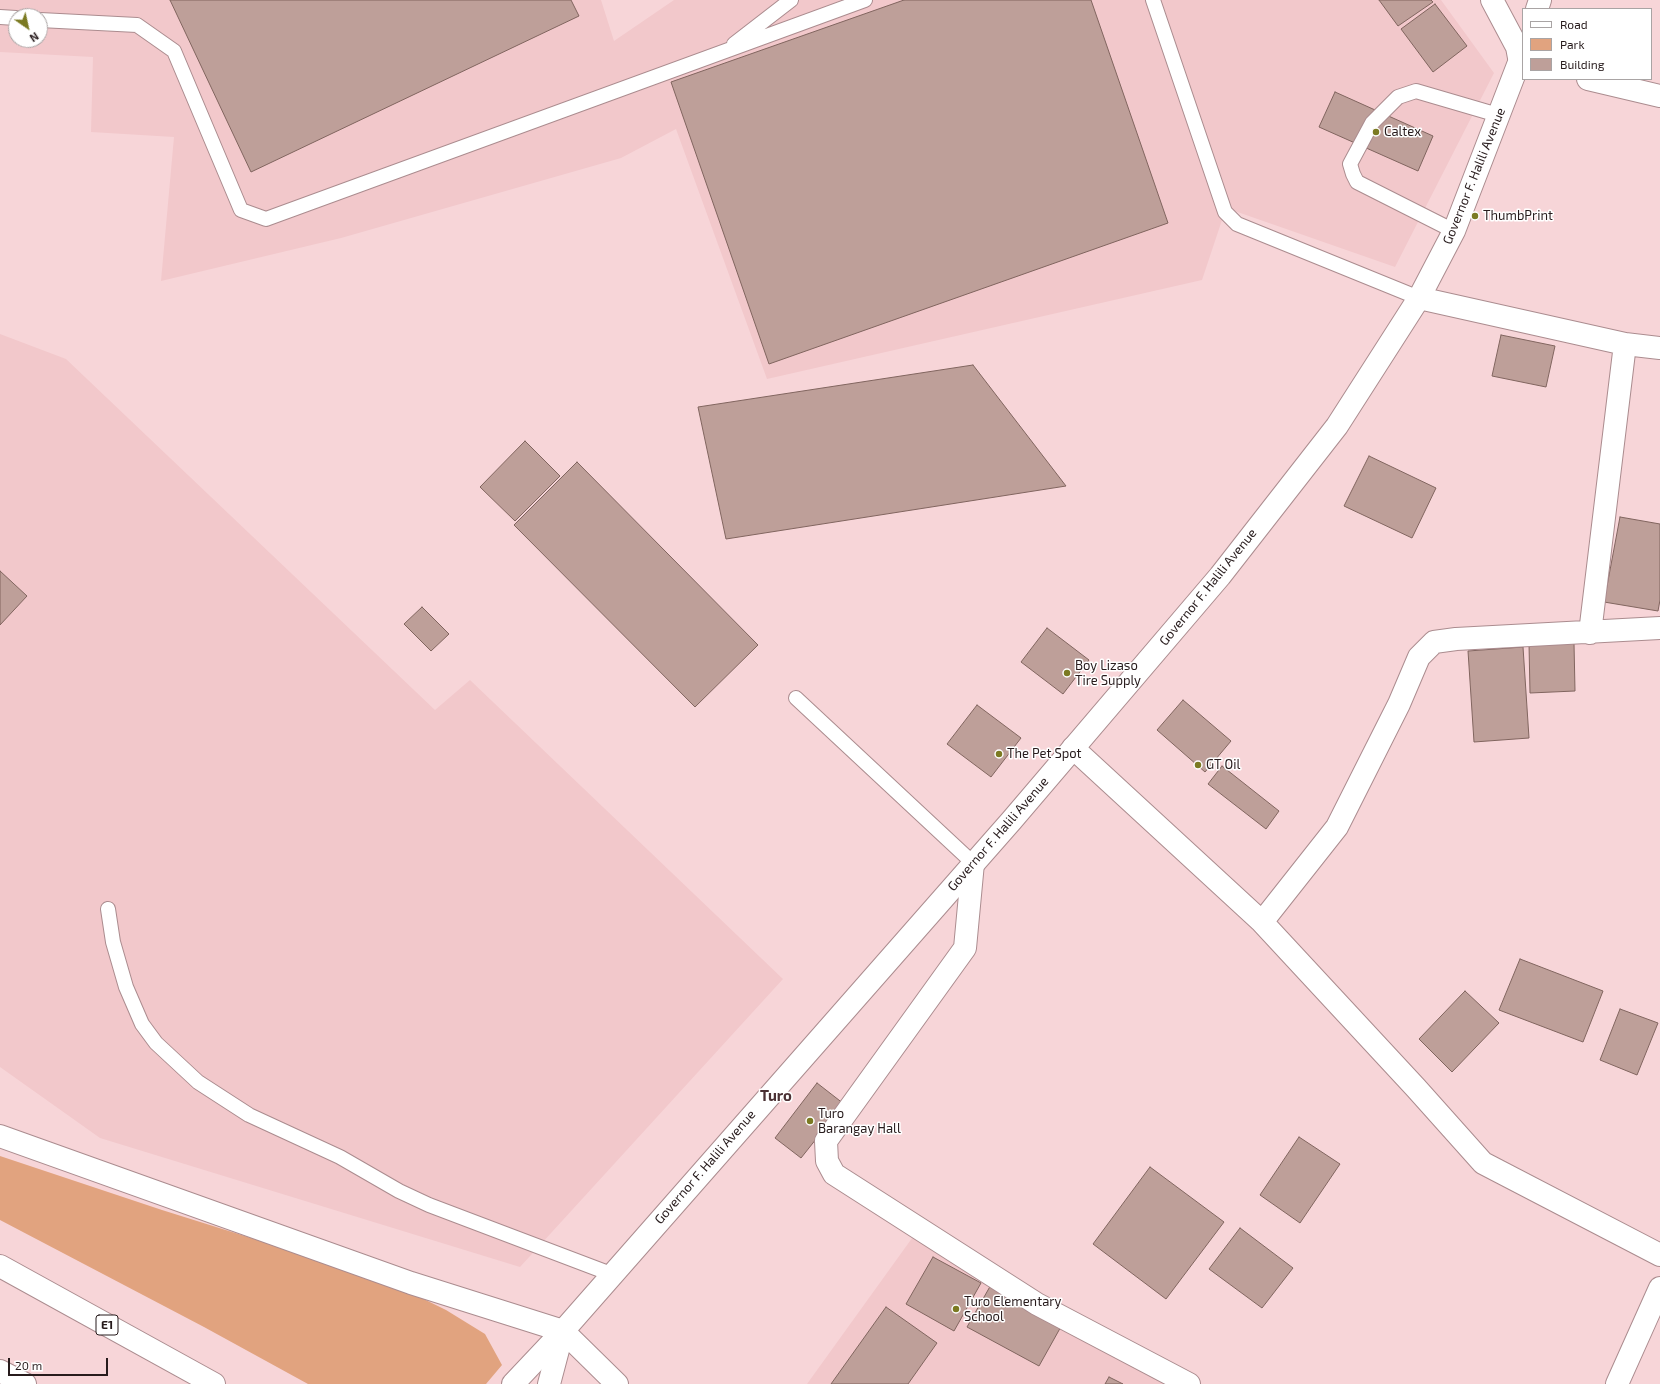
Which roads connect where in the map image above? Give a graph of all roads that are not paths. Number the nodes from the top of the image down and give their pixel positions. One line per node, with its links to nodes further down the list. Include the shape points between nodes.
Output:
1 (791, 0): 6 (lane)
2 (865, 0): 6 (lane)
3 (1153, 0): 12 (lane, via 1225,212 1237,224)
4 (1492, 0): 7 (main road)
5 (48, 20): 6 (lane, via 138,25 174,51 241,210 266,219)
6 (722, 52)
7 (1522, 60): 10 (main road, Governor F. Halili Avenue)
8 (1592, 80): 9 (main road)
9 (1660, 96)
10 (1498, 115): 11 (main road, Governor F. Halili Avenue); 11 (lane, via 1416,91 1398,97 1372,123 1350,164 1357,182)
11 (1454, 231): 12 (main road, Governor F. Halili Avenue)
12 (1419, 298): 13 (main road); 18 (main road, Governor F. Halili Avenue, via 1337,426 1220,576)
13 (1625, 344): 14 (main road); 16 (main road)
14 (1660, 348)
15 (1660, 628): 16 (main road)
16 (1590, 632): 21 (main road, via 1434,642 1419,657 1399,704 1337,827)
17 (796, 698): 19 (lane)
18 (1073, 748): 19 (main road, Governor F. Halili Avenue); 21 (main road)
19 (974, 863): 25 (main road, Governor F. Halili Avenue); 34 (main road, via 965,948 826,1141 827,1161 834,1174 1037,1304)
20 (108, 909): 25 (lane, via 113,942 126,987 142,1024 156,1043 204,1086 249,1115 340,1157 429,1205)
21 (1262, 922): 23 (main road, via 1484,1163)
22 (0, 1136): 27 (main road, via 411,1283)
23 (1660, 1255)
24 (0, 1266): 30 (main road, E1)
25 (611, 1274): 27 (main road, Governor F. Halili Avenue)
26 (1660, 1288): 35 (main road)
27 (563, 1331): 31 (main road, Governor F. Halili Avenue); 32 (main road); 33 (main road)
28 (0, 1371): 29 (main road)
29 (25, 1384)
30 (214, 1384)
31 (513, 1384)
32 (549, 1384)
33 (617, 1384)
34 (1190, 1384)
35 (1617, 1384)

